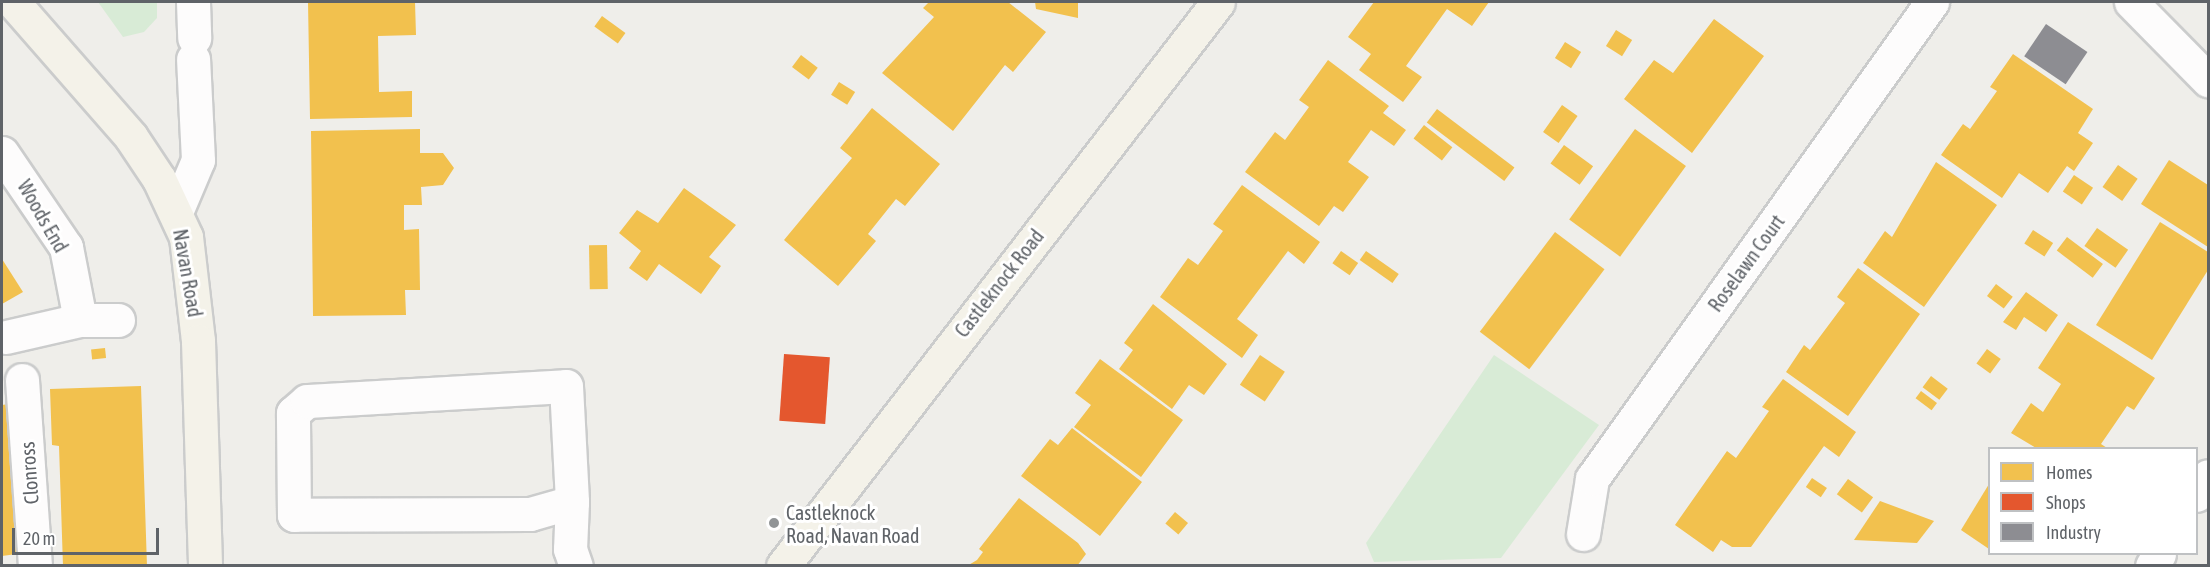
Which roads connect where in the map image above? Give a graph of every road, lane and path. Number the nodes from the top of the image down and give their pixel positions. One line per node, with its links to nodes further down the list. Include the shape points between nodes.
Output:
1 (13, 2): 8 (main road, Navan Road, via 130,137)
2 (193, 2): 8 (street, via 198,160)
3 (1218, 2): 20 (main road, Castleknock Road)
4 (1932, 2): 16 (street, Roselawn Court, via 1592,479)
5 (2131, 2): 6 (street)
6 (2208, 80)
7 (2, 153): 9 (street, Woods End, via 66,247)
8 (177, 212): 18 (main road, Navan Road, via 195,296)
9 (80, 320): 10 (street); 11 (street)
10 (118, 320)
11 (6, 336)
12 (22, 380): 17 (street, Clonross)
13 (2208, 476): 14 (street)
14 (2198, 492)
15 (572, 502): 15 (street, via 566,386 308,401 293,412 290,425 294,515 530,514); 19 (street, via 570,549)
16 (1583, 534)
17 (35, 566)
18 (205, 566)
19 (576, 566)
20 (783, 566)

